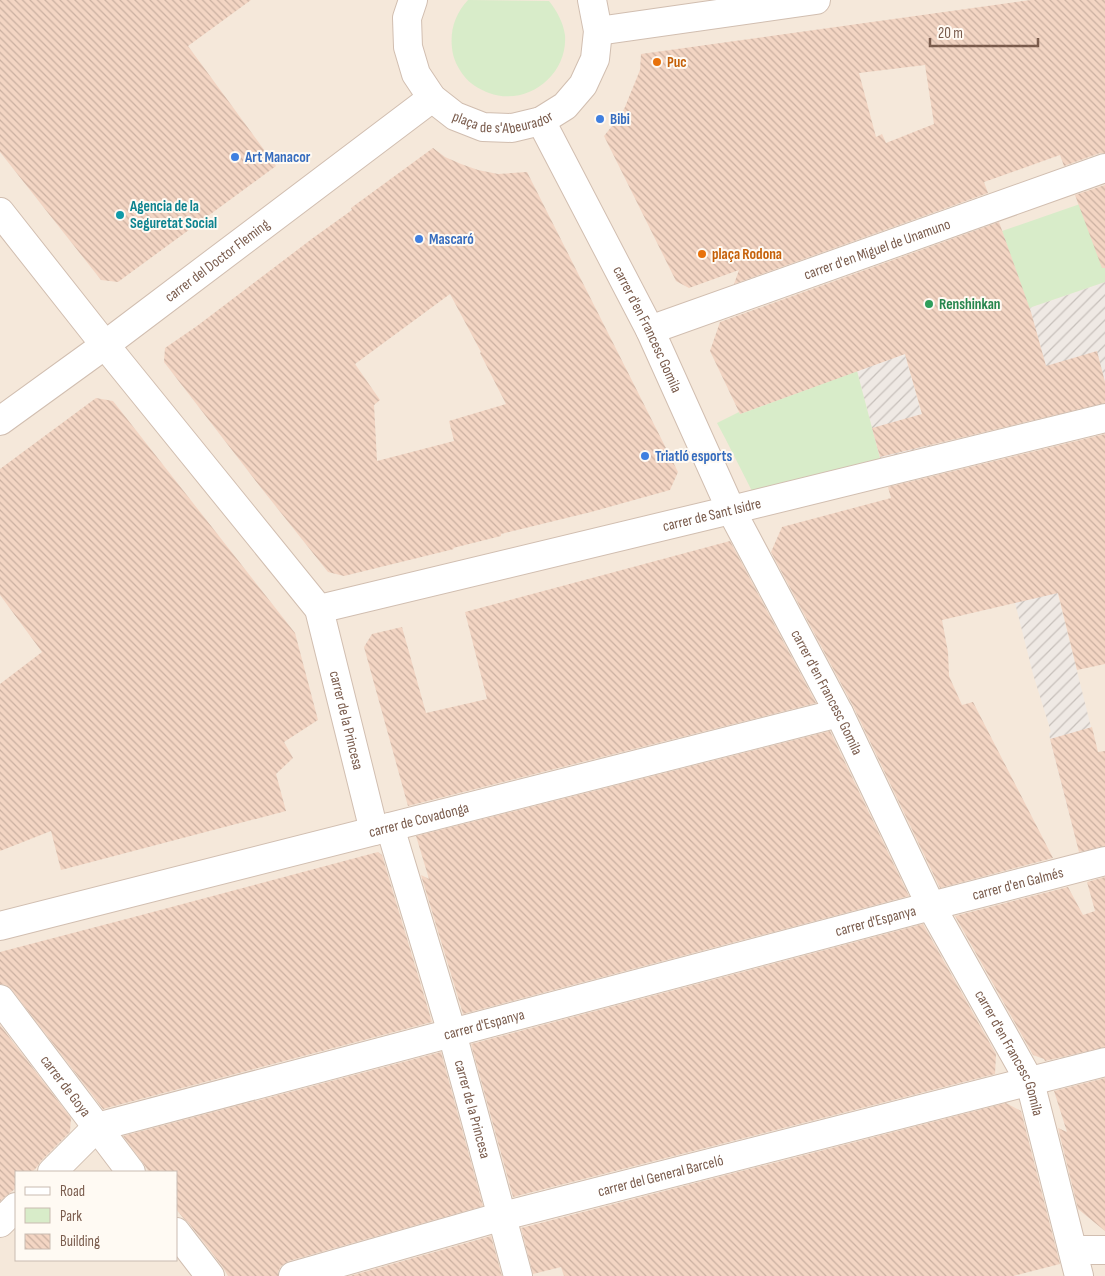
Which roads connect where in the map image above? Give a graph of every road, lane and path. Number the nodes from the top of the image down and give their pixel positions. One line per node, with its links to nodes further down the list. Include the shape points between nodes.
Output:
1 (413, 0): 5 (street, plaça de s'Abeurador, via 408,18 408,47 416,74)
2 (592, 0): 4 (street, plaça de s'Abeurador)
3 (816, 0): 4 (street)
4 (598, 31): 6 (street, plaça de s'Abeurador, via 595,59 583,85 565,106)
5 (432, 98): 6 (street, plaça de s'Abeurador, via 455,116 483,127 512,128); 10 (street, carrer del Doctor Fleming)
6 (541, 120): 9 (street, carrer d'en Francesc Gomila)
7 (1105, 168): 9 (street, carrer d'en Miguel de Unamuno)
8 (0, 212): 10 (street)
9 (650, 330): 13 (street, carrer d'en Francesc Gomila)
10 (104, 345): 12 (street, carrer del Doctor Fleming); 14 (street)
11 (1105, 418): 13 (street, carrer de Sant Isidre)
12 (0, 421)
13 (731, 510): 14 (street, carrer de Sant Isidre); 15 (street, carrer d'en Francesc Gomila)
14 (319, 609): 16 (street, carrer de la Princesa)
15 (839, 713): 16 (street, carrer de Covadonga); 18 (street, carrer d'en Francesc Gomila)
16 (382, 829): 19 (street, carrer de Covadonga); 21 (street, carrer de la Princesa)
17 (1105, 861): 18 (street, carrer d'en Galmés)
18 (931, 906): 21 (street, carrer d'Espanya); 23 (street, carrer d'en Francesc Gomila)
19 (0, 926)
20 (0, 999): 24 (street, carrer de Goya)
21 (452, 1033): 24 (street, carrer d'Espanya); 28 (street, carrer de la Princesa)
22 (1105, 1062): 23 (street, carrer del General Barceló)
23 (1030, 1082): 28 (street, carrer del General Barceló); 31 (street, carrer d'en Francesc Gomila)
24 (97, 1127): 25 (street); 26 (street, carrer de Goya)
25 (53, 1171)
26 (130, 1171)
27 (15, 1208): 29 (street)
28 (503, 1216): 34 (street, carrer del General Barceló); 35 (street, carrer de la Princesa)
29 (0, 1223)
30 (178, 1235): 33 (street)
31 (1073, 1250): 32 (street); 36 (street, carrer d'en Francesc Gomila)
32 (1105, 1250)
33 (210, 1276)
34 (293, 1276)
35 (518, 1276)
36 (1079, 1276)

